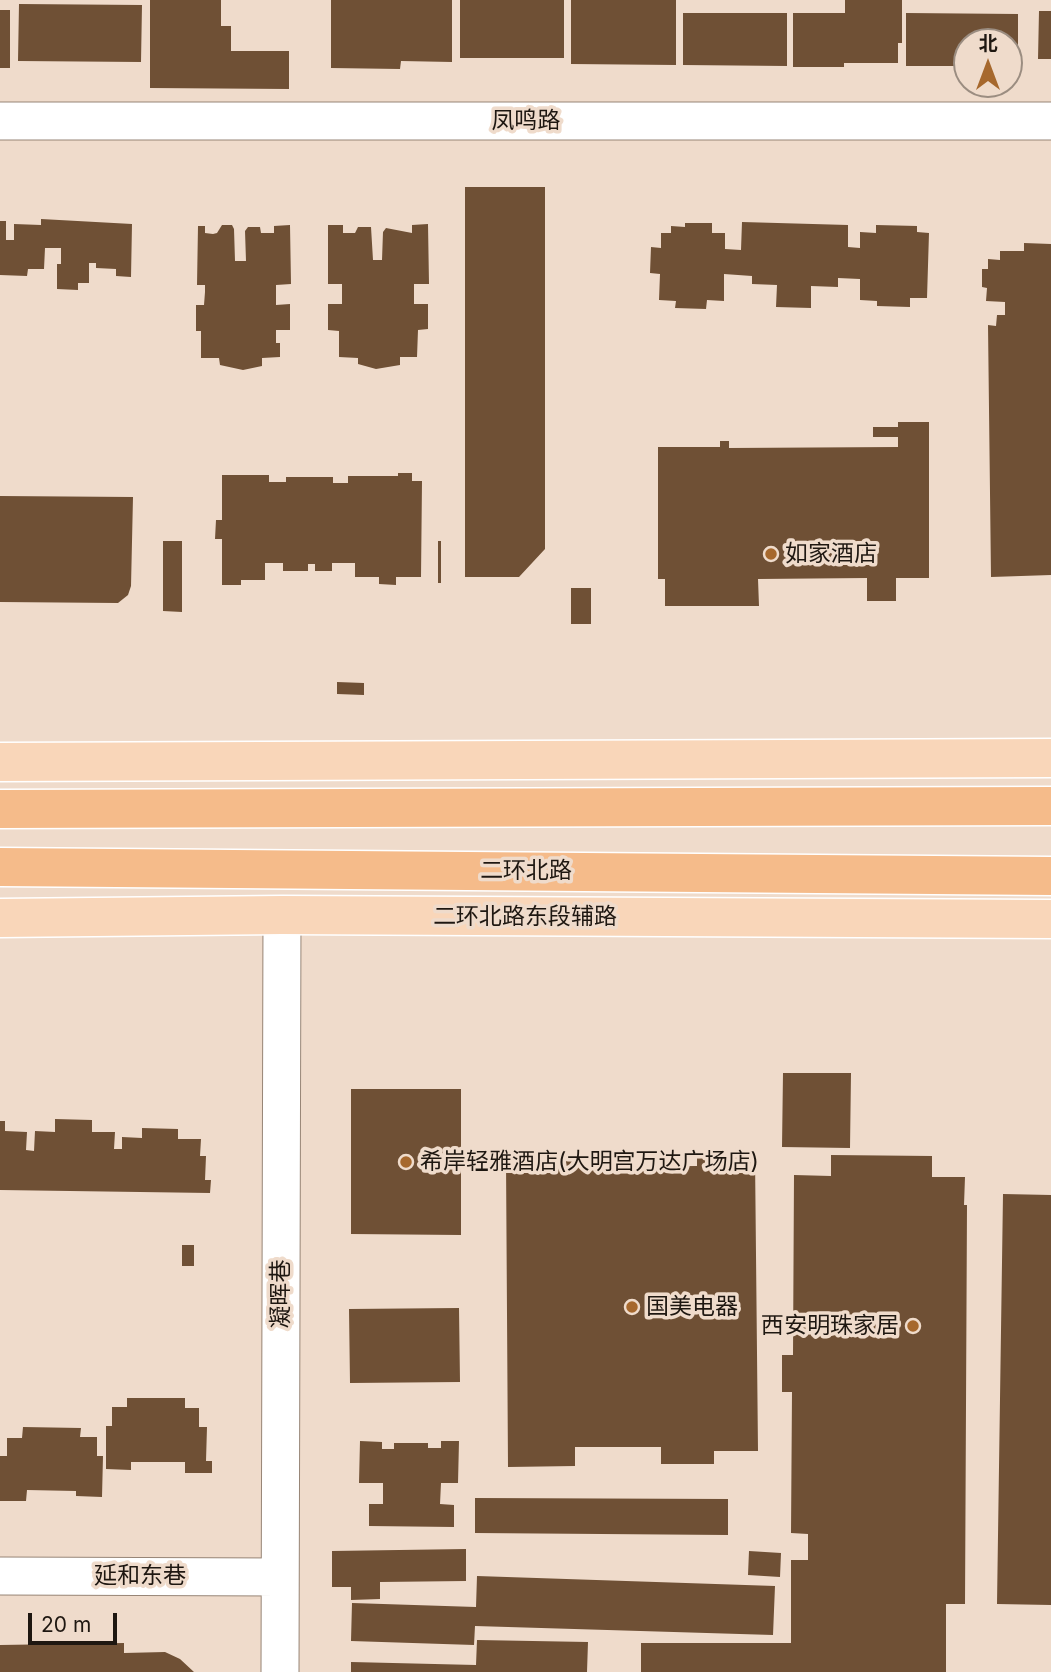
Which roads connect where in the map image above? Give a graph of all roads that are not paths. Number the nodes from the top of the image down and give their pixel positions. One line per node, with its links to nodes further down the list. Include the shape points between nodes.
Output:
1 (0, 121): 2 (street, 凤鸣路)
2 (1051, 121)
3 (1051, 758): 4 (main road)
4 (0, 762)
5 (1051, 806): 6 (highway)
6 (0, 809)
7 (0, 867): 8 (highway, 二环北路)
8 (1051, 876)
9 (282, 915): 10 (main road, 二环北路东段辅路); 11 (main road, 二环北路东段辅路); 13 (street, 凝晖巷)
10 (0, 918)
11 (1051, 919)
12 (0, 1576): 13 (street, 延和东巷)
13 (280, 1577): 14 (street, 凝晖巷)
14 (280, 1672)

